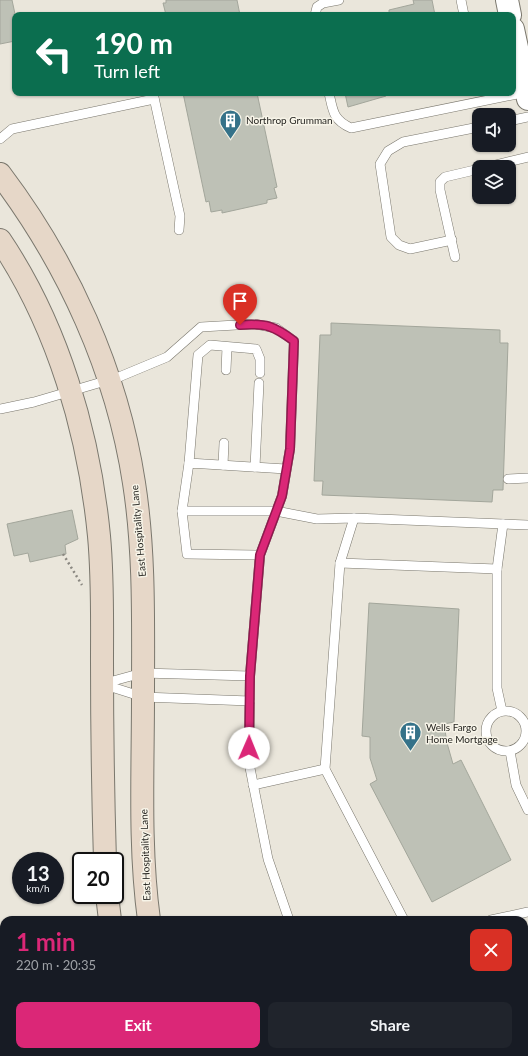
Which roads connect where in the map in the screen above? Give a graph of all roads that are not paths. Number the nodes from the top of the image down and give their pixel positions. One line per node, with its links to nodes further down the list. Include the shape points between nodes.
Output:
1 (338, 0): 4 (lane, via 323,3 317,7)
2 (461, 0): 5 (lane)
3 (507, 0): 6 (street)
4 (316, 12)
5 (463, 12)
6 (509, 12)
7 (516, 43): 8 (street)
8 (527, 95): 12 (lane)
9 (153, 96): 17 (lane, via 12,129); 22 (lane, via 180,216)
10 (330, 96): 13 (lane, via 334,115 341,124 351,128)
11 (515, 96): 13 (lane)
12 (516, 96)
13 (480, 99)
14 (528, 117): 15 (lane)
15 (516, 120)
16 (472, 128): 24 (lane, via 403,142 388,151 380,164 391,237 398,245 410,249)
17 (0, 139)
18 (528, 157): 19 (lane)
19 (516, 160)
20 (472, 171): 24 (lane, via 445,177 440,182)
21 (0, 174): 29 (main road, East Hospitality Lane, via 43,235 72,289)
22 (179, 230)
23 (0, 240): 31 (main road, via 12,257 37,305)
24 (452, 240): 25 (lane)
25 (456, 256)
26 (227, 346): 27 (lane); 28 (lane, via 256,349 260,359); 34 (lane, via 210,345 198,355)
27 (226, 370)
28 (260, 373)
29 (109, 381): 31 (lane); 37 (lane, via 167,357 200,327 254,324 276,328 294,341 290,449); 48 (main road, East Hospitality Lane, via 134,482 139,528)
30 (259, 383): 36 (lane)
31 (70, 392): 32 (lane); 50 (main road, via 92,484 99,537)
32 (0, 409)
33 (224, 443): 35 (lane)
34 (189, 463): 35 (lane); 40 (lane)
35 (223, 466): 36 (lane)
36 (255, 468): 37 (lane)
37 (286, 469): 41 (lane, via 282,496)
38 (528, 478): 39 (lane)
39 (508, 479)
40 (182, 511): 41 (lane); 45 (lane, via 187,554)
41 (276, 511): 42 (lane, via 317,518); 45 (lane)
42 (354, 518): 43 (lane); 46 (lane)
43 (503, 524): 44 (lane); 47 (lane)
44 (528, 525)
45 (260, 555): 49 (lane)
46 (340, 563): 47 (lane); 56 (lane)
47 (496, 569): 53 (lane, via 497,688)
48 (142, 673): 49 (lane); 50 (lane); 51 (main road, East Hospitality Lane)
49 (250, 676): 52 (lane)
50 (102, 684): 51 (lane); 59 (main road)
51 (143, 697): 52 (lane); 63 (main road, East Hospitality Lane, via 143,837)
52 (250, 701): 57 (lane, via 249,763)
53 (502, 710): 54 (lane, via 518,714); 55 (lane, via 489,719 486,734 494,748)
54 (527, 727): 55 (lane, via 523,742)
55 (510, 751): 58 (lane, via 516,785)
56 (325, 768): 57 (lane); 65 (lane)
57 (253, 785): 64 (lane, via 268,859)
58 (528, 810)
59 (105, 852)
60 (108, 904): 62 (main road)
61 (528, 912): 66 (lane)
62 (110, 916)
63 (149, 916)
64 (288, 916)
65 (402, 916)
66 (510, 916)

